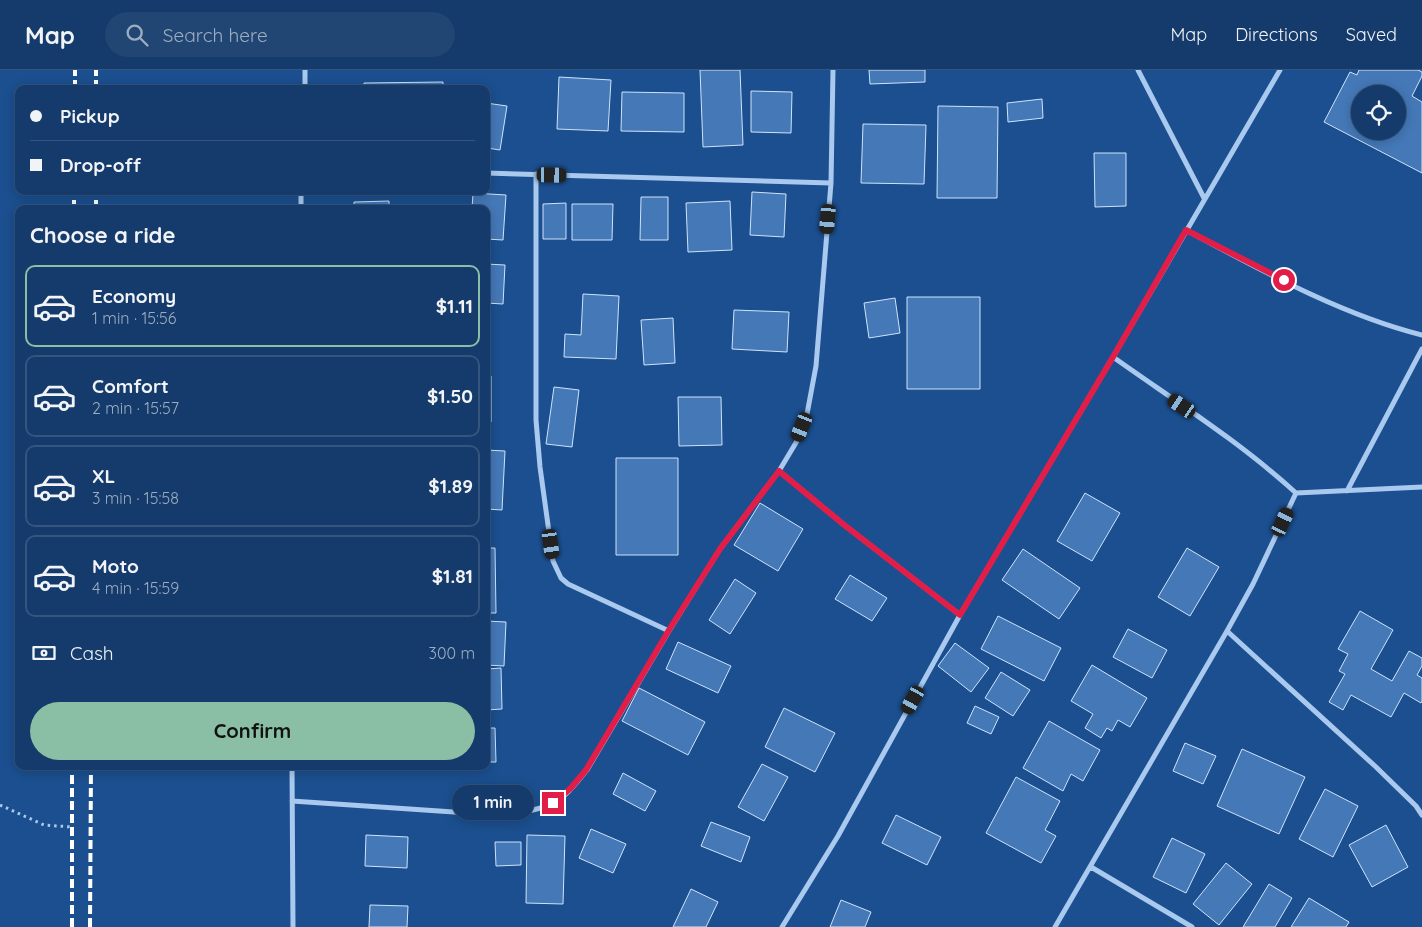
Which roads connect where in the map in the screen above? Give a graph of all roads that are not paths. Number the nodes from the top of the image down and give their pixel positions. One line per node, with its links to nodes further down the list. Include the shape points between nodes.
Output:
1 (305, 70): 5 (street)
2 (833, 70): 8 (street)
3 (1138, 70): 9 (street)
4 (1280, 70): 9 (street)
5 (305, 85)
6 (490, 173): 7 (street)
7 (536, 174): 8 (street); 19 (street, via 536,420 553,561 561,578 568,584)
8 (831, 183): 14 (street, via 816,366 808,414)
9 (1204, 198): 10 (street)
10 (1186, 230): 11 (street, via 1269,274 1338,305 1377,322); 13 (street)
11 (1422, 335)
12 (1422, 349): 16 (street)
13 (1113, 357): 17 (street, via 1216,429); 18 (street)
14 (779, 471): 18 (street); 19 (street, via 720,549)
15 (1422, 488): 16 (street)
16 (1347, 492): 17 (street)
17 (1296, 493): 20 (street)
18 (960, 615): 26 (street, via 838,836)
19 (669, 630): 22 (street, via 586,770 553,803 531,810 483,814)
20 (1227, 631): 23 (street, via 1376,767); 24 (street)
21 (292, 770): 22 (street)
22 (292, 801): 25 (street)
23 (1422, 815)
24 (1091, 867): 27 (street); 28 (street)
25 (293, 927)
26 (782, 927)
27 (1055, 927)
28 (1192, 927)

